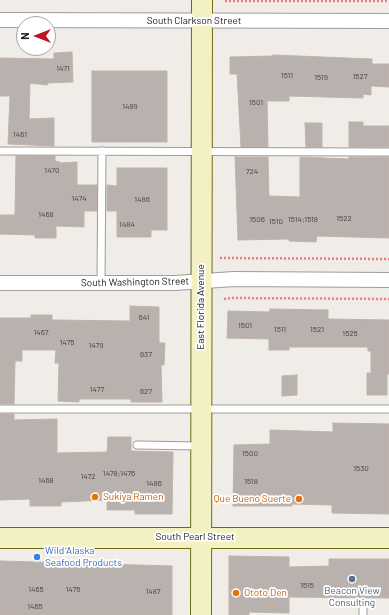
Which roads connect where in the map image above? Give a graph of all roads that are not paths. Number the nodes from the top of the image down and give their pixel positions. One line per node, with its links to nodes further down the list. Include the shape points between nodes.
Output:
1 (202, 0): 3 (street, East Florida Avenue)
2 (0, 20): 3 (street, South Clarkson Street)
3 (202, 21): 4 (street, South Clarkson Street); 6 (street, East Florida Avenue)
4 (389, 21)
5 (102, 151): 6 (lane); 7 (lane); 12 (lane)
6 (202, 151): 8 (lane); 10 (street, East Florida Avenue)
7 (0, 152)
8 (389, 152)
9 (389, 280): 10 (street, South Washington Street)
10 (201, 281): 12 (street, South Washington Street); 14 (street, East Florida Avenue)
11 (0, 283): 12 (street, South Washington Street)
12 (101, 283)
13 (0, 409): 14 (lane)
14 (201, 409): 15 (lane); 17 (street, East Florida Avenue)
15 (389, 409)
16 (137, 445): 17 (lane)
17 (201, 446): 18 (street, East Florida Avenue)
18 (201, 537): 19 (street, South Pearl Street); 20 (street, South Pearl Street); 21 (street, East Florida Avenue)
19 (0, 538)
20 (389, 538)
21 (201, 615)

